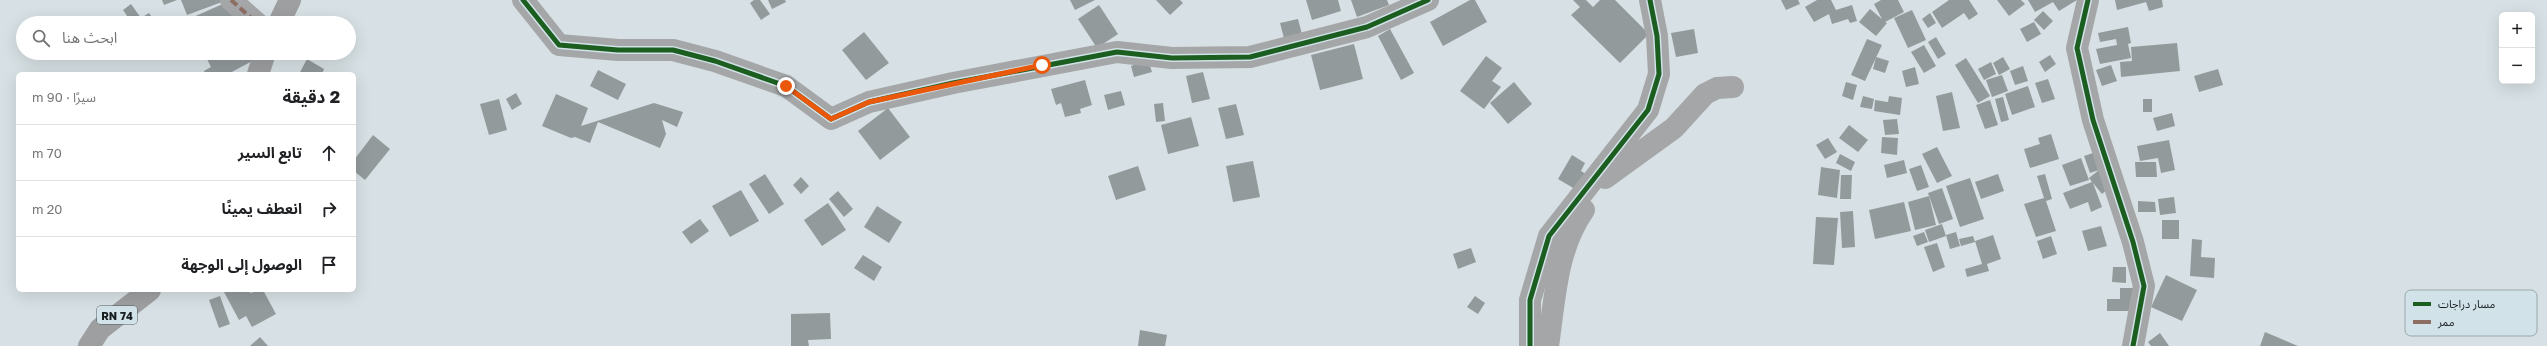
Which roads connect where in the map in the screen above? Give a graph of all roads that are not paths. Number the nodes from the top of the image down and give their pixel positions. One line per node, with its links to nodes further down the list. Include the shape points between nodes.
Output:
1 (231, 0): 7 (street)
2 (290, 0): 8 (main road)
3 (523, 0): 4 (street, via 559,45 618,50 673,50 715,61 786,86 831,119 869,102 1042,65 1117,52 1172,58 1250,57 1367,26)
4 (1428, 0)
5 (1650, 0): 14 (street, via 1657,36 1659,74 1648,110 1549,236 1530,300)
6 (2088, 0): 16 (street, via 2077,48 2093,120 2133,242 2144,286)
7 (249, 16)
8 (282, 16)
9 (263, 60): 10 (main road)
10 (259, 72)
11 (1733, 87): 15 (street, via 1717,88 1705,94 1674,128 1608,174 1571,228 1558,272)
12 (147, 292): 13 (main road, RN 74, via 100,329)
13 (88, 346)
14 (1530, 346)
15 (1548, 346)
16 (2133, 346)

